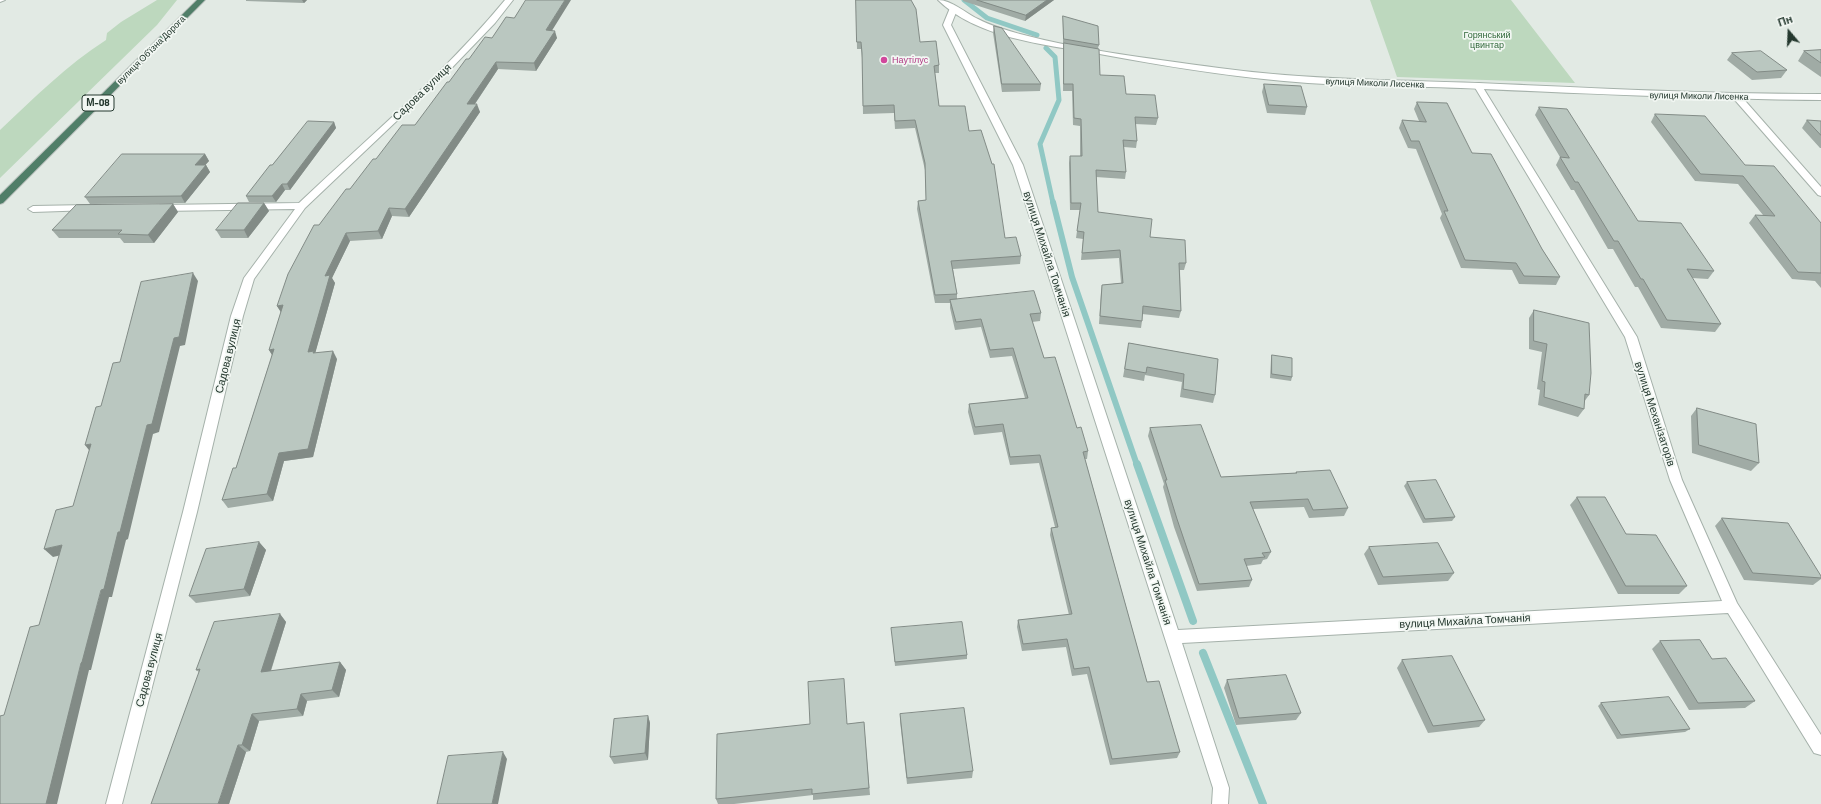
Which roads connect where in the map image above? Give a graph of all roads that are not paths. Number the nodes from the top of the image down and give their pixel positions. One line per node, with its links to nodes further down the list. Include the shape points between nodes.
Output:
1 (509, 0): 10 (street, Садова вулиця, via 440,75)
2 (942, 0): 4 (street, вулиця Миколи Лисенка)
3 (198, 2): 9 (highway, вулиця Обʼїзна Дорога / М-08)
4 (953, 10): 5 (street, вулиця Миколи Лисенка, via 979,23 1026,37 1200,68 1331,82); 15 (street, вулиця Михайла Томчанія, via 947,25 1018,165)
5 (1478, 86): 6 (street, вулиця Миколи Лисенка, via 1586,93); 14 (street, вулиця Механізаторів, via 1631,338 1676,480)
6 (1737, 97): 7 (street, вулиця Миколи Лисенка); 8 (street)
7 (1821, 97)
8 (1821, 193)
9 (0, 201)
10 (302, 206): 12 (street); 17 (street, Садова вулиця, via 256,267 244,290 190,512)
11 (96, 208): 13 (street)
12 (152, 208)
13 (33, 209)
14 (1732, 607): 15 (street, вулиця Михайла Томчанія); 16 (street, вулиця Механізаторів)
15 (1173, 637): 18 (street, via 1221,788)
16 (1820, 748)
17 (114, 804)
18 (1220, 804)

